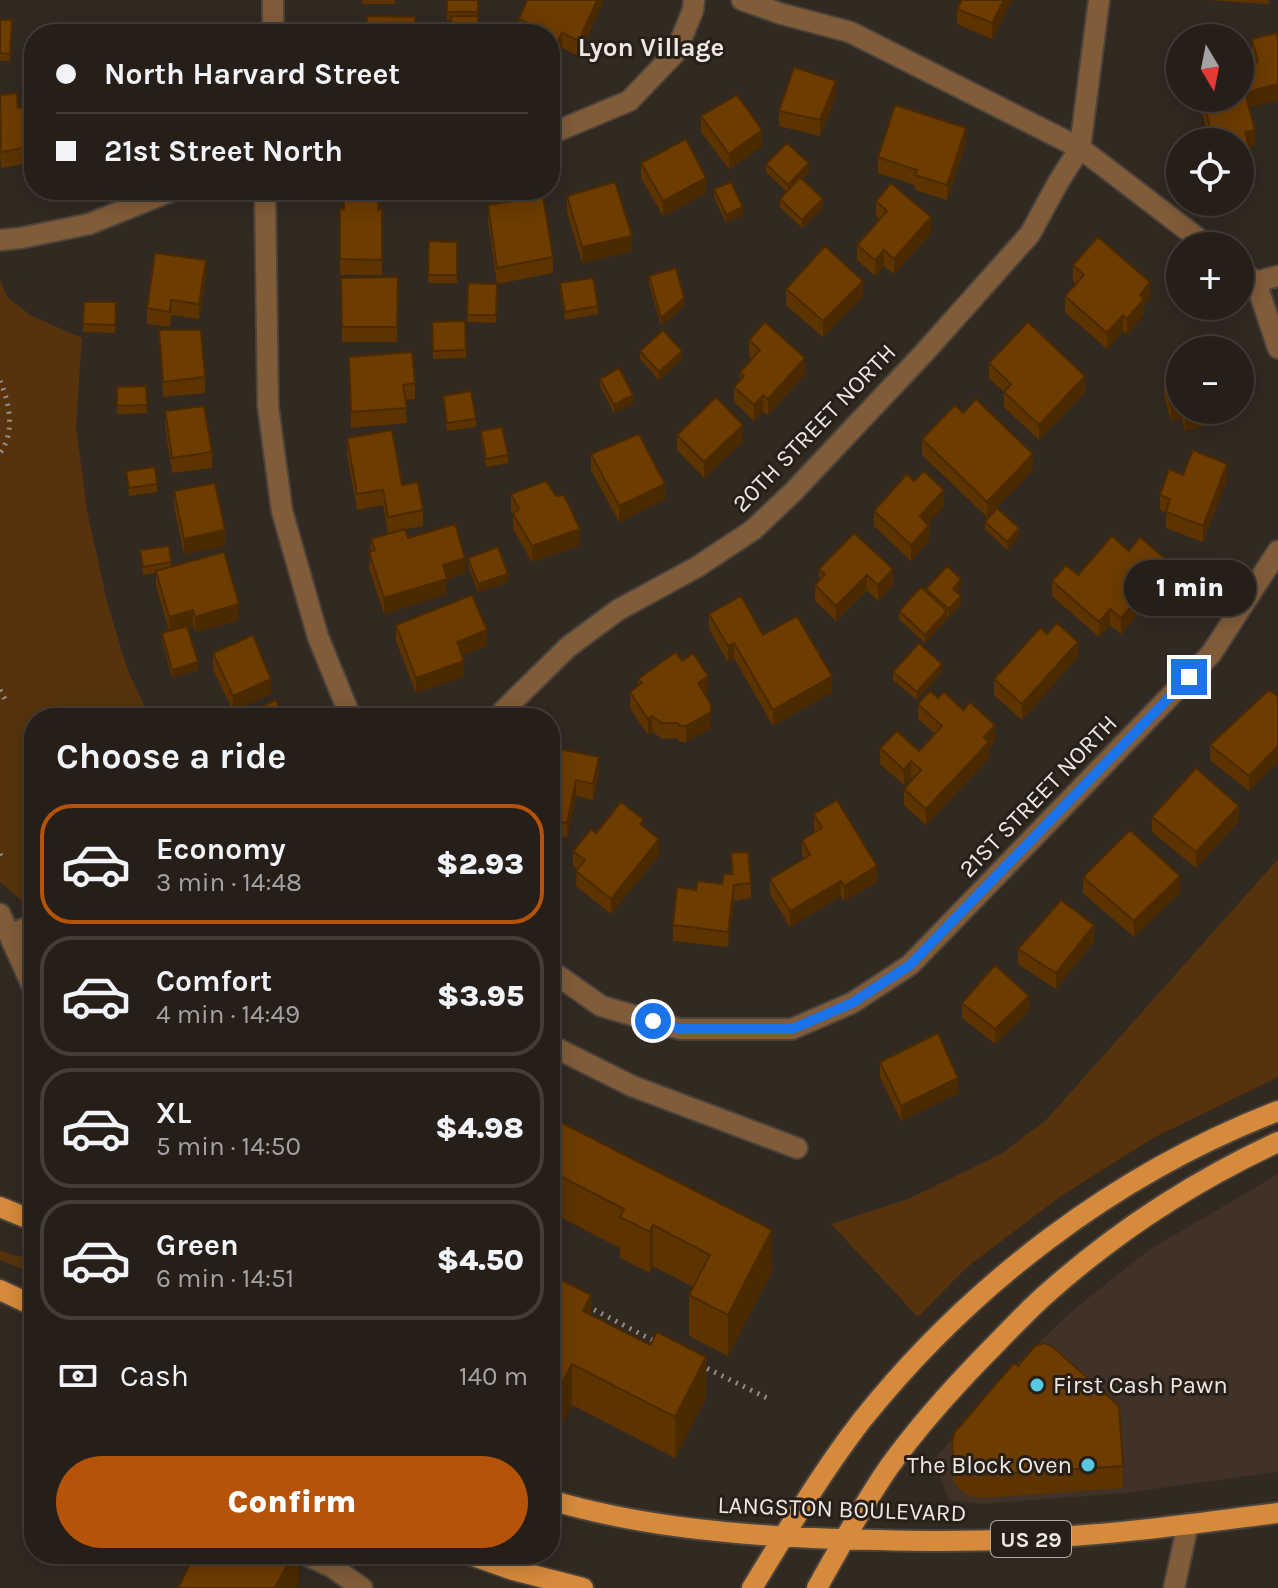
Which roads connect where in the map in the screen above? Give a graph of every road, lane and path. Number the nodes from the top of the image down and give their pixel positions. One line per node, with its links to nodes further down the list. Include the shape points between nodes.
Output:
1 (273, 0): 5 (street)
2 (694, 0): 6 (street, via 676,52 629,101)
3 (742, 0): 7 (street, via 850,32)
4 (1099, 0): 7 (street)
5 (273, 24)
6 (560, 130)
7 (1080, 148): 10 (street); 22 (street, 20TH STREET NORTH, via 1030,234 794,491 753,530 618,610 568,647)
8 (149, 200): 11 (street, via 89,224)
9 (265, 200): 21 (street, via 268,406 282,511 318,637)
10 (1190, 232)
11 (0, 240)
12 (1254, 276): 13 (street)
13 (1278, 276)
14 (1254, 290): 15 (street)
15 (1278, 348)
16 (0, 381): 17 (path, via 10,421)
17 (0, 453)
18 (1278, 551): 29 (street, 21ST STREET NORTH, via 1211,654 910,965 852,1003 792,1029 680,1029 601,1006)
19 (0, 690): 20 (path)
20 (6, 701)
21 (347, 708)
22 (506, 708)
23 (0, 854): 24 (path)
24 (0, 861)
25 (0, 914): 27 (street)
26 (24, 929): 27 (street)
27 (10, 935): 28 (street)
28 (24, 967)
29 (560, 977)
30 (560, 1050): 33 (street, via 632,1086)
31 (1278, 1111): 45 (main road, via 1151,1171 1014,1265 886,1391)
32 (1278, 1142): 46 (main road, via 1155,1212 1043,1297 908,1442)
33 (797, 1148)
34 (0, 1207): 35 (main road)
35 (24, 1217)
36 (0, 1290): 38 (main road)
37 (577, 1300): 39 (path)
38 (24, 1301)
39 (660, 1343)
40 (687, 1358): 41 (path)
41 (771, 1400)
42 (560, 1503): 45 (main road, LANGSTON BOULEVARD / US 29, via 650,1522)
43 (1278, 1513): 44 (main road, LANGSTON BOULEVARD / US 29)
44 (1188, 1524): 46 (main road, LANGSTON BOULEVARD / US 29, via 1002,1540); 55 (street)
45 (784, 1536): 46 (main road, LANGSTON BOULEVARD / US 29); 53 (main road)
46 (845, 1539): 54 (main road)
47 (326, 1564): 50 (street)
48 (496, 1564): 49 (main road)
49 (513, 1570): 51 (main road); 52 (main road)
50 (362, 1588)
51 (541, 1588)
52 (583, 1588)
53 (752, 1588)
54 (817, 1588)
55 (1174, 1588)

